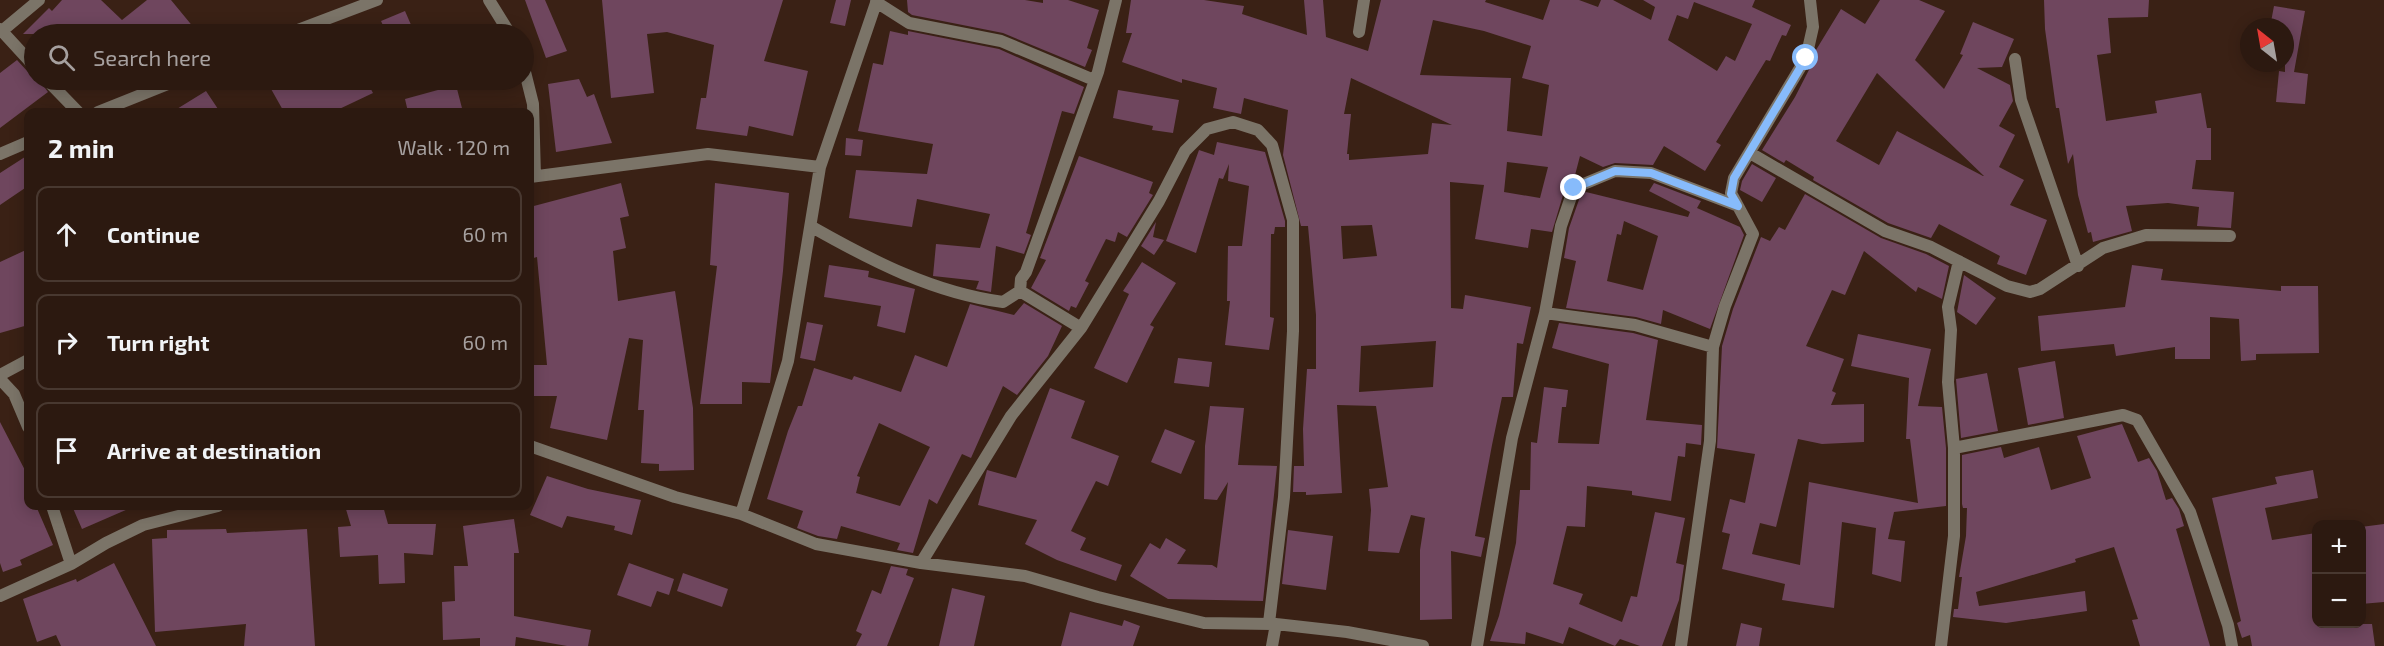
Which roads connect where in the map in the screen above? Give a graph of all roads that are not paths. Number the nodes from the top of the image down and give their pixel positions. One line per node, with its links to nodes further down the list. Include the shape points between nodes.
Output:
1 (39, 0): 10 (street)
2 (377, 0): 8 (street)
3 (489, 0): 9 (street)
4 (1116, 0): 14 (street)
5 (1364, 0): 11 (street)
6 (1810, 0): 22 (street, via 1813,27 1806,58)
7 (876, 1): 14 (street, via 909,23 1001,41); 24 (street)
8 (313, 24)
9 (504, 24)
10 (1, 30): 12 (street)
11 (1359, 32)
12 (24, 55)
13 (2015, 59): 30 (street, via 2021,100)
14 (1094, 80): 31 (street, via 1021,279)
15 (57, 90): 18 (street)
16 (155, 90): 19 (street)
17 (530, 90): 20 (street)
18 (74, 108)
19 (112, 108)
20 (533, 108)
21 (24, 144): 23 (street)
22 (1750, 153): 26 (street, via 1734,178 1731,194); 29 (street, via 1885,231)
23 (0, 154)
24 (820, 167): 25 (street, via 708,154); 27 (street)
25 (534, 176)
26 (1738, 206): 32 (street, via 1651,173 1615,171 1574,188 1561,226); 34 (street, via 1753,234)
27 (812, 227): 31 (street, via 871,260 946,291 1003,302); 43 (street, via 788,360)
28 (2230, 236): 30 (street, via 2146,235 2103,248)
29 (1959, 261): 30 (street, via 2007,286 2030,292); 40 (street, via 1948,307 1948,382)
30 (2078, 266)
31 (1020, 291): 33 (street)
32 (1545, 313): 34 (street, via 1635,326); 50 (street, via 1512,438)
33 (1081, 328): 44 (street, via 1011,417); 47 (street, via 1160,201 1185,151 1207,129 1233,122 1258,130 1272,145 1278,160 1293,220 1293,331)
34 (1713, 347): 51 (street, via 1710,441)
35 (24, 362): 36 (street)
36 (0, 375)
37 (0, 379): 38 (street, via 14,394)
38 (24, 418)
39 (534, 447): 43 (street, via 675,497)
40 (1954, 448): 52 (street, via 1954,536); 53 (street, via 2123,415 2137,420 2190,512)
41 (53, 510): 45 (street)
42 (202, 510): 45 (street, via 143,525)
43 (741, 514): 44 (street, via 816,544)
44 (921, 562): 47 (street, via 1025,576 1204,623)
45 (71, 564): 46 (street)
46 (0, 596)
47 (1272, 623): 48 (street); 49 (street)
48 (1272, 646)
49 (1423, 646)
50 (1477, 646)
51 (1682, 646)
52 (1941, 646)
53 (2232, 646)

